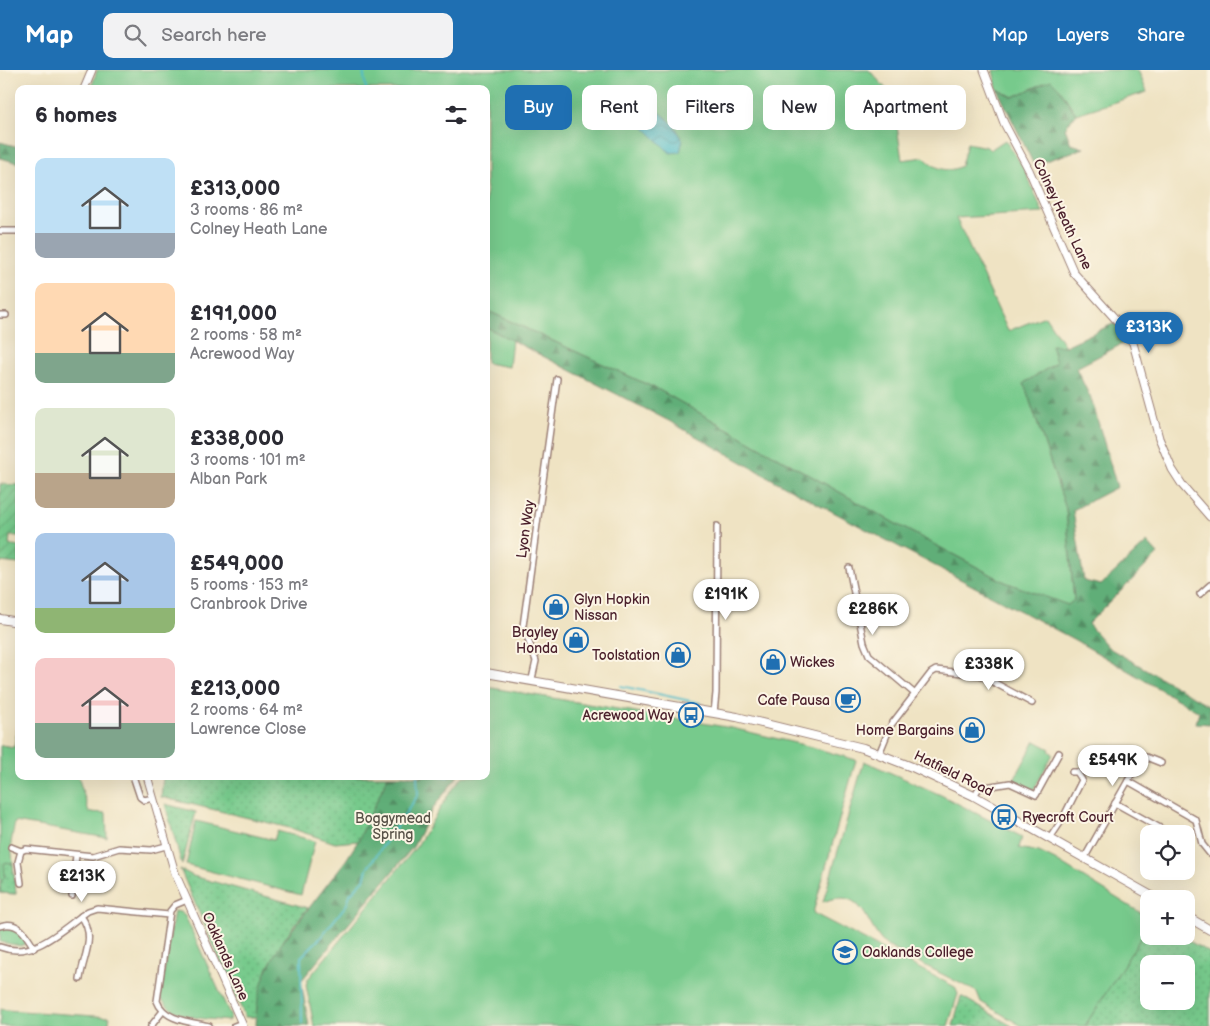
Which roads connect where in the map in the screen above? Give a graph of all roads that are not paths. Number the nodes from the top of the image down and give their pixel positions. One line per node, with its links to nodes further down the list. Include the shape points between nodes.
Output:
1 (92, 70): 3 (street)
2 (984, 70): 7 (street, Colney Heath Lane, via 1004,123 1029,170 1074,273 1118,322 1137,350 1160,438 1172,469)
3 (86, 85)
4 (15, 231): 5 (street)
5 (0, 232)
6 (557, 379): 15 (street, Lyon Way, via 523,626 536,661)
7 (1210, 517)
8 (717, 526): 18 (street)
9 (849, 568): 16 (street, via 866,650 874,661)
10 (1210, 585): 11 (street)
11 (1200, 594)
12 (0, 619): 13 (main road)
13 (15, 621)
14 (490, 674): 15 (main road, Hatfield Road)
15 (532, 679): 18 (main road, Hatfield Road)
16 (915, 694): 17 (street, via 931,673 940,669 980,675); 20 (street, via 891,725)
17 (1032, 703)
18 (714, 713): 20 (main road, Hatfield Road, via 803,731)
19 (1059, 753): 26 (street, via 1036,795 1010,783 981,785)
20 (879, 754): 26 (main road, Hatfield Road)
21 (1161, 763): 25 (street, via 1142,758)
22 (1072, 772): 30 (street, via 1080,774 1082,780)
23 (134, 780): 27 (street, via 141,798)
24 (148, 780): 27 (street, Oaklands Lane)
25 (1128, 781): 28 (street); 34 (street, via 1196,820 1202,844)
26 (974, 796): 30 (main road, Hatfield Road)
27 (153, 798): 31 (street, Oaklands Lane)
28 (1115, 803): 29 (street); 36 (street)
29 (1155, 825)
30 (1050, 838): 36 (main road, Hatfield Road)
31 (166, 846): 35 (street, via 151,850 119,848 96,856); 40 (street, Oaklands Lane)
32 (11, 847): 33 (street)
33 (21, 851): 35 (street); 37 (street, via 18,862)
34 (1210, 854)
35 (76, 855): 39 (street)
36 (1085, 857): 38 (main road, Hatfield Road)
37 (21, 884)
38 (1142, 890)
39 (72, 896)
40 (187, 900): 41 (street, Oaklands Lane, via 173,906); 50 (street, Oaklands Lane)
41 (169, 915): 42 (street, via 101,907); 49 (street, via 157,996)
42 (81, 916): 47 (street); 48 (street, via 87,924 89,942)
43 (1195, 921): 45 (main road)
44 (0, 926): 47 (street, via 18,926)
45 (1210, 930)
46 (0, 946): 47 (street, via 18,951)
47 (34, 948)
48 (80, 979)
49 (163, 1011): 51 (street); 52 (street, via 180,1020)
50 (243, 1024): 53 (street, Oaklands Lane)
51 (151, 1026)
52 (209, 1026)
53 (234, 1026)

